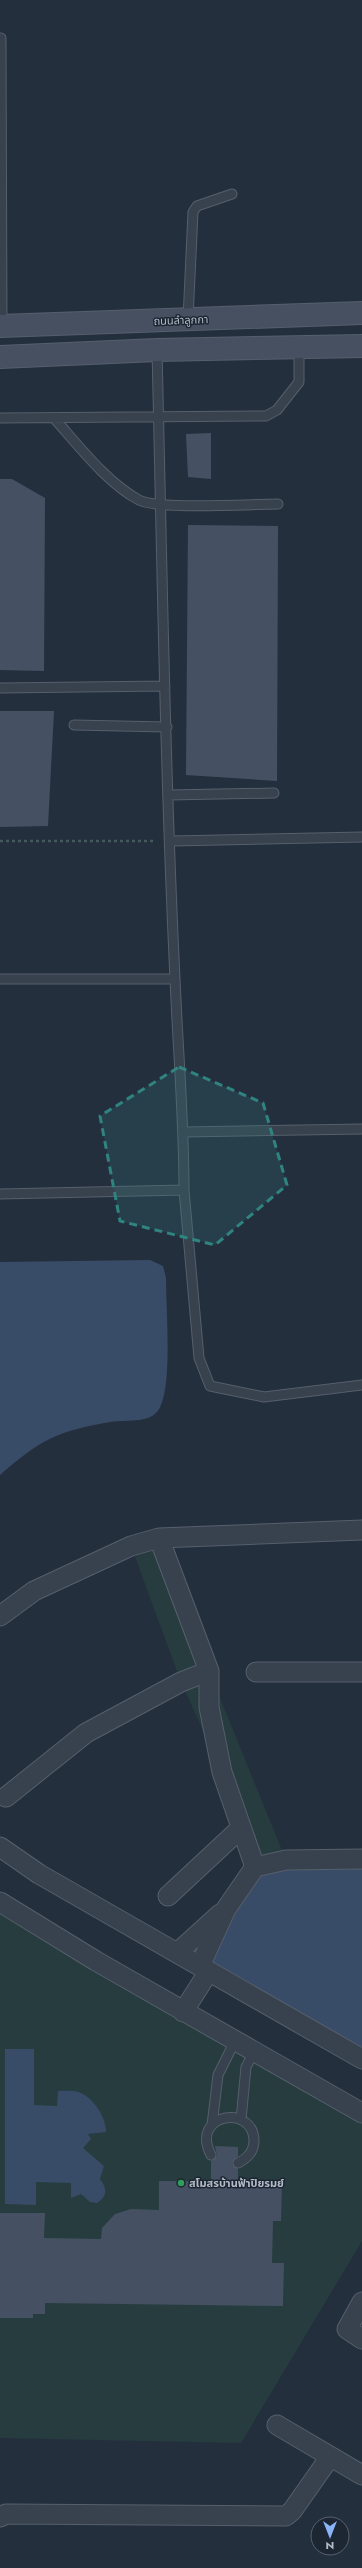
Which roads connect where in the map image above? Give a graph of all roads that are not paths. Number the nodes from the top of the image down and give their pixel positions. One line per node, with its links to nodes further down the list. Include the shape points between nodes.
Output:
1 (1, 38): 5 (lane)
2 (232, 194): 4 (lane, via 196,206 192,212)
3 (362, 314): 4 (main road, ถนนลำลูกกา)
4 (188, 319): 5 (main road, ถนนลำลูกกา)
5 (1, 326)
6 (362, 346): 7 (main road)
7 (299, 347): 8 (main road); 10 (lane, via 299,382 278,410 266,416)
8 (157, 350): 9 (main road); 10 (lane)
9 (0, 357)
10 (159, 417): 12 (lane); 14 (lane)
11 (0, 418): 12 (lane)
12 (54, 418): 14 (lane, via 110,478 140,501)
13 (278, 504): 14 (lane)
14 (161, 505): 15 (lane)
15 (165, 686): 16 (lane); 18 (lane)
16 (0, 688)
17 (74, 725): 18 (lane)
18 (167, 727): 20 (lane)
19 (274, 793): 20 (lane)
20 (169, 795): 22 (lane)
21 (362, 837): 22 (lane)
22 (171, 841): 24 (lane)
23 (0, 979): 24 (lane)
24 (175, 979): 26 (lane)
25 (362, 1129): 26 (lane)
26 (184, 1132): 27 (lane)
27 (184, 1190): 28 (lane); 29 (lane, via 198,1358 210,1386 264,1398)
28 (0, 1194)
29 (362, 1385)
30 (362, 1530): 31 (street)
31 (159, 1538): 32 (street, via 131,1546 34,1591); 33 (street)
32 (0, 1616)
33 (209, 1671): 36 (street, via 182,1682 86,1733); 37 (street, via 209,1707 222,1772)
34 (256, 1672): 35 (street)
35 (362, 1672)
36 (6, 1797)
37 (241, 1828): 40 (street); 41 (street)
38 (0, 1847): 44 (street, via 39,1874)
39 (362, 1859): 40 (street, via 286,1860)
40 (255, 1867): 43 (street)
41 (168, 1896)
42 (0, 1902): 46 (street)
43 (226, 1909): 44 (street); 45 (street)
44 (177, 1953): 45 (street)
45 (204, 1969): 46 (street); 49 (street)
46 (184, 2012): 47 (street)
47 (235, 2041): 48 (street); 52 (lane, via 218,2075)
48 (254, 2052): 50 (street); 51 (lane, via 246,2067)
49 (362, 2059)
50 (362, 2113)
51 (241, 2120): 52 (lane, via 226,2117); 54 (lane, via 252,2131 253,2146 245,2159)
52 (212, 2125): 53 (lane, via 206,2140)
53 (211, 2155)
54 (238, 2163)
55 (362, 2302): 56 (street, via 347,2330)
56 (362, 2338)
57 (278, 2425): 58 (street)
58 (330, 2457): 59 (street); 60 (street, via 286,2516 6,2514)
59 (362, 2475)
60 (0, 2517)

